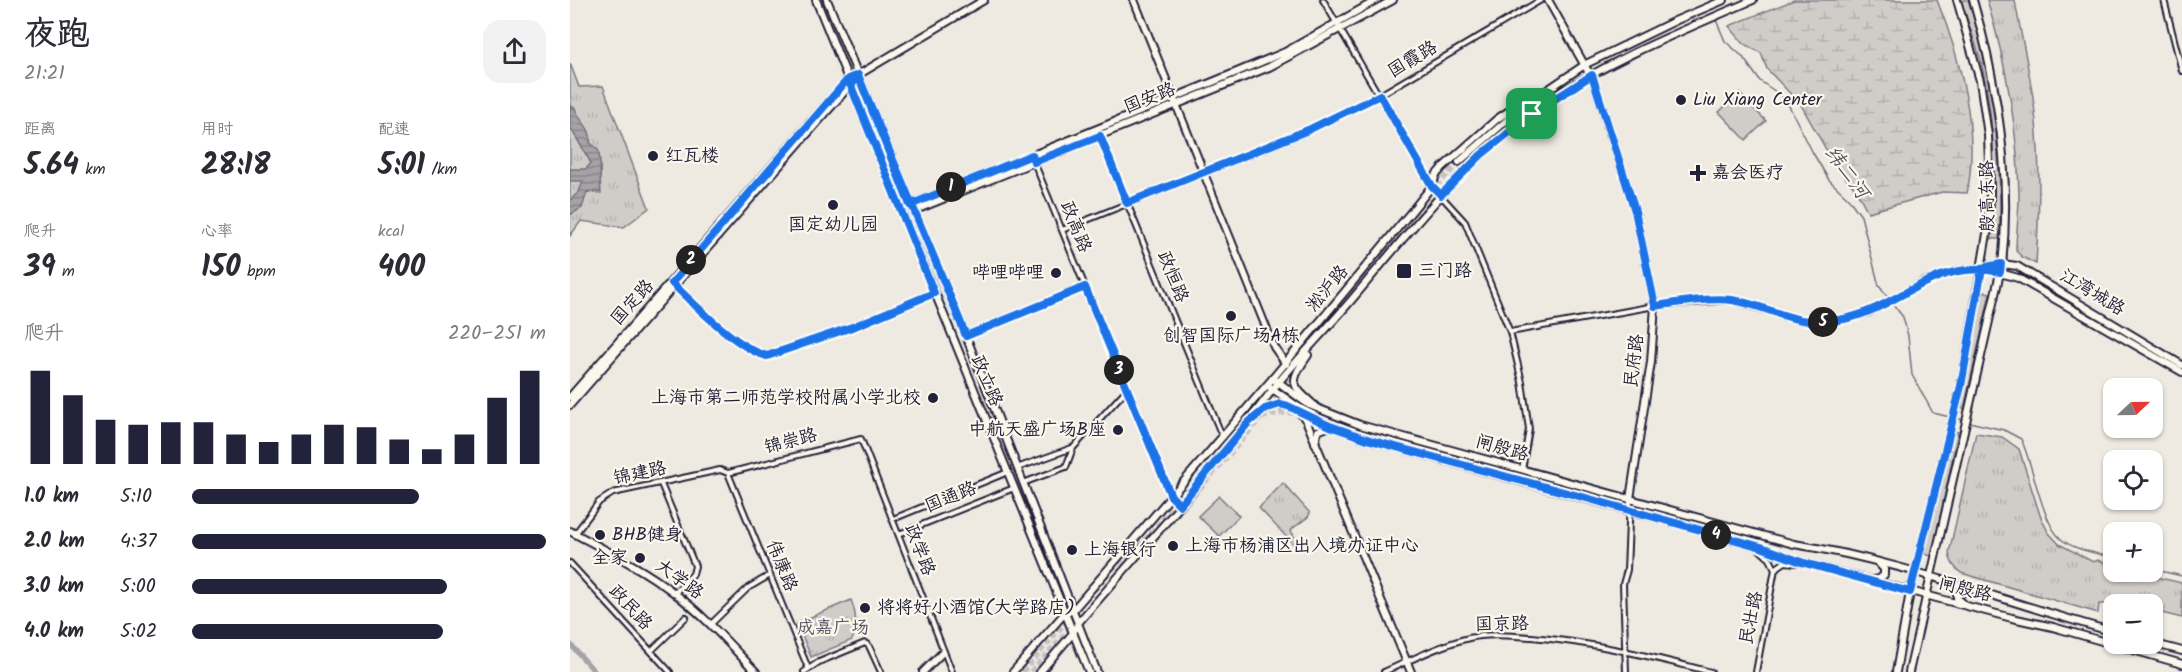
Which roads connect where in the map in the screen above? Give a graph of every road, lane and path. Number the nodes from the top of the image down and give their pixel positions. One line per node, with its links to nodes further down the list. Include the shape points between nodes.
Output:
1 (816, 0): 22 (main road, 政立路)
2 (827, 0): 20 (main road, 政立路)
3 (984, 0): 20 (main road)
4 (1134, 0): 24 (main road)
5 (1323, 0): 15 (street)
6 (1377, 0): 15 (main road, 国安路)
7 (1393, 0): 15 (main road, 国安路)
8 (1541, 0): 23 (street, 国霞路)
9 (1548, 0): 18 (main road, 民府路)
10 (1751, 0): 21 (main road, 淞沪路)
11 (1957, 0): 37 (main road, 殷高东路, via 1980,81 1988,135 1989,222)
12 (1973, 0): 36 (main road, 殷高东路, via 1993,75 2001,126 2005,205)
13 (2164, 0): 17 (street)
14 (1720, 1): 18 (main road, 淞沪路)
15 (1339, 26): 23 (street); 24 (main road, 国安路); 26 (main road, 国安路, via 1269,67)
16 (2182, 43): 17 (street)
17 (2176, 45): 19 (street)
18 (1586, 64): 21 (main road, 民府路); 25 (main road, 淞沪路)
19 (2182, 71)
20 (858, 75): 22 (main road, 国定路); 34 (main road, 政立路)
21 (1592, 75): 27 (main road, 淞沪路); 42 (main road, 民府路, via 1635,211)
22 (850, 82): 39 (main road, 国定路); 41 (main road, 政立路)
23 (1380, 95): 30 (street, 国霞路, via 1308,130); 31 (street)
24 (1174, 97): 26 (main road); 28 (main road, 国安路)
25 (1534, 99): 27 (main road, via 1504,122 1462,165); 31 (main road, 淞沪路, via 1497,119 1471,141 1436,175)
26 (1177, 104): 28 (main road, 国安路); 30 (main road)
27 (1544, 104): 32 (main road, 淞沪路, via 1481,155)
28 (1098, 133): 29 (main road, 国安路); 33 (street, 政恒路)
29 (1033, 159): 34 (main road, 国安路); 35 (street, 政高路)
30 (1204, 172): 33 (street, 国霞路); 46 (main road, via 1274,347)
31 (1432, 186): 32 (street); 46 (main road, 淞沪路)
32 (1441, 195): 43 (street, via 1465,222); 45 (main road, 淞沪路)
33 (1127, 203): 35 (street, 国霞路); 62 (street, 政恒路)
34 (911, 208): 44 (main road, 政立路)
35 (1062, 230): 40 (street, 政高路)
36 (2001, 264): 37 (main road, 江湾城路); 38 (main road, 殷高东路); 47 (main road, 江湾城路, via 2017,266)
37 (1982, 268): 38 (main road, 江湾城路); 42 (street, 江湾城路, via 1958,270 1923,281 1882,307 1855,316 1816,322 1795,320 1730,300); 91 (main road, 殷高东路, via 1951,429)
38 (2000, 272): 49 (main road, 江湾城路, via 2018,278); 93 (main road, 殷高东路)
39 (673, 285): 41 (street, via 737,341 767,356); 54 (main road, 国定路); 56 (main road, 国定路)
40 (1085, 287): 44 (street); 52 (street, 政高路)
41 (934, 293): 69 (main road, 政立路)
42 (1655, 306): 43 (street, 江湾城路); 78 (main road, 民府路, via 1651,362)
43 (1510, 332): 68 (street, via 1528,429)
44 (966, 336): 67 (main road, 政立路)
45 (1315, 342): 48 (main road, 淞沪路); 57 (main road, via 1294,379 1300,393)
46 (1285, 363): 48 (main road); 50 (main road, 淞沪路)
47 (2182, 365)
48 (1291, 369): 50 (main road, 淞沪路)
49 (2182, 372)
50 (1276, 380): 51 (main road, 淞沪路); 53 (main road, 淞沪路); 57 (main road, 闸殷路)
51 (1267, 385): 53 (main road, 闸殷路); 62 (main road, 淞沪路)
52 (1127, 389): 65 (street); 76 (street, 政高路)
53 (1273, 389): 55 (main road, 闸殷路); 60 (main road, 淞沪路)
54 (570, 397)
55 (1289, 401): 58 (main road); 59 (main road, 闸殷路)
56 (570, 405)
57 (1318, 409): 66 (main road, 闸殷路, via 1360,425)
58 (1300, 412): 59 (main road); 60 (main road, via 1280,404 1265,409); 64 (main road)
59 (1317, 419): 61 (main road, 闸殷路)
60 (1248, 423): 79 (main road, 淞沪路)
61 (1330, 426): 64 (main road, via 1318,432); 73 (main road, 闸殷路)
62 (1222, 436): 76 (main road, 淞沪路)
63 (861, 439): 70 (street, 锦崇路); 82 (street, 政学路)
64 (1315, 444): 112 (main road)
65 (1073, 448): 67 (street); 71 (street, via 1066,467)
66 (1492, 462): 68 (main road, 闸殷路); 73 (main road, via 1387,439)
67 (1017, 468): 71 (main road, 政立路)
68 (1522, 470): 74 (main road, 闸殷路)
69 (1008, 472): 75 (main road, 政立路); 82 (street)
70 (728, 473): 72 (street, 锦建路, via 720,470); 92 (street, 伟康路)
71 (1023, 483): 100 (main road, 政立路)
72 (661, 484): 84 (street, 锦建路, via 606,496); 97 (street, via 695,566 693,574)
73 (1529, 484): 77 (main road, 闸殷路)
74 (1580, 486): 77 (main road, via 1592,493); 78 (main road, 闸殷路)
75 (1014, 488): 85 (street, 国通路); 101 (main road, 政立路)
76 (1171, 496): 79 (street, 政高路); 100 (main road, 淞沪路)
77 (1586, 498): 80 (main road, 闸殷路)
78 (1630, 499): 80 (street, 民府路); 81 (main road, 闸殷路)
79 (1180, 505): 103 (main road, 淞沪路)
80 (1629, 510): 83 (main road, 闸殷路); 108 (street, 民府路, via 1623,584)
81 (1672, 510): 83 (main road, via 1666,517); 88 (main road, 闸殷路)
82 (893, 519): 85 (street, 政学路)
83 (1675, 523): 86 (main road, 闸殷路)
84 (573, 533): 97 (main road, 大学路)
85 (898, 534): 111 (street, 政学路)
86 (1751, 545): 87 (main road, 闸殷路); 90 (street, 民壮路, via 1768,556)
87 (1801, 562): 90 (street, 民壮路, via 1785,562); 94 (main road, 闸殷路)
88 (1874, 562): 91 (main road, 闸殷路); 94 (main road, via 1882,566 1884,574)
89 (570, 563): 109 (street, 政民路)
90 (1775, 569): 128 (street, 民壮路)
91 (1915, 573): 93 (main road, 闸殷路); 96 (main road, 殷高东路)
92 (770, 575): 104 (street, via 748,588); 114 (street, 伟康路)
93 (1932, 577): 95 (main road, 闸殷路); 98 (main road, 殷高东路)
94 (1870, 580): 96 (main road, 闸殷路)
95 (1973, 589): 99 (main road, via 1956,596); 105 (main road, 闸殷路)
96 (1910, 592): 98 (main road, 闸殷路); 129 (main road, 殷高东路)
97 (675, 593): 104 (main road, 大学路)
98 (1927, 596): 99 (main road, 闸殷路); 130 (main road, 殷高东路)
99 (1974, 608): 113 (main road, 闸殷路)
100 (1073, 610): 101 (main road, 淞沪路); 103 (main road, 政立路)
101 (1064, 614): 106 (main road, 政立路); 120 (main road, 淞沪路)
102 (686, 617): 109 (street)
103 (1078, 623): 106 (main road, 淞沪路); 123 (main road, 政立路)
104 (711, 624): 116 (main road, 大学路)
105 (2103, 629)
106 (1072, 633): 121 (main road, 淞沪路); 122 (main road, 政立路)
107 (2163, 646): 110 (main road)
108 (1625, 650): 112 (street, 国京路, via 1578,641 1490,634 1453,643); 126 (street, 民府路); 127 (street, 国京路)
109 (651, 651): 115 (street, 政民路)
110 (2182, 651)
111 (943, 652): 118 (main road); 119 (street, 政学路)
112 (1407, 662): 124 (street, 国京路); 125 (main road)
113 (2182, 665)
114 (806, 670): 117 (street, via 865,643)
115 (670, 672)
116 (756, 672)
117 (881, 672)
118 (923, 672)
119 (952, 672)
120 (1013, 672)
121 (1040, 672)
122 (1089, 672)
123 (1096, 672)
124 (1384, 672)
125 (1411, 672)
126 (1626, 672)
127 (1711, 672)
128 (1756, 672)
129 (1896, 672)
130 (1910, 672)

